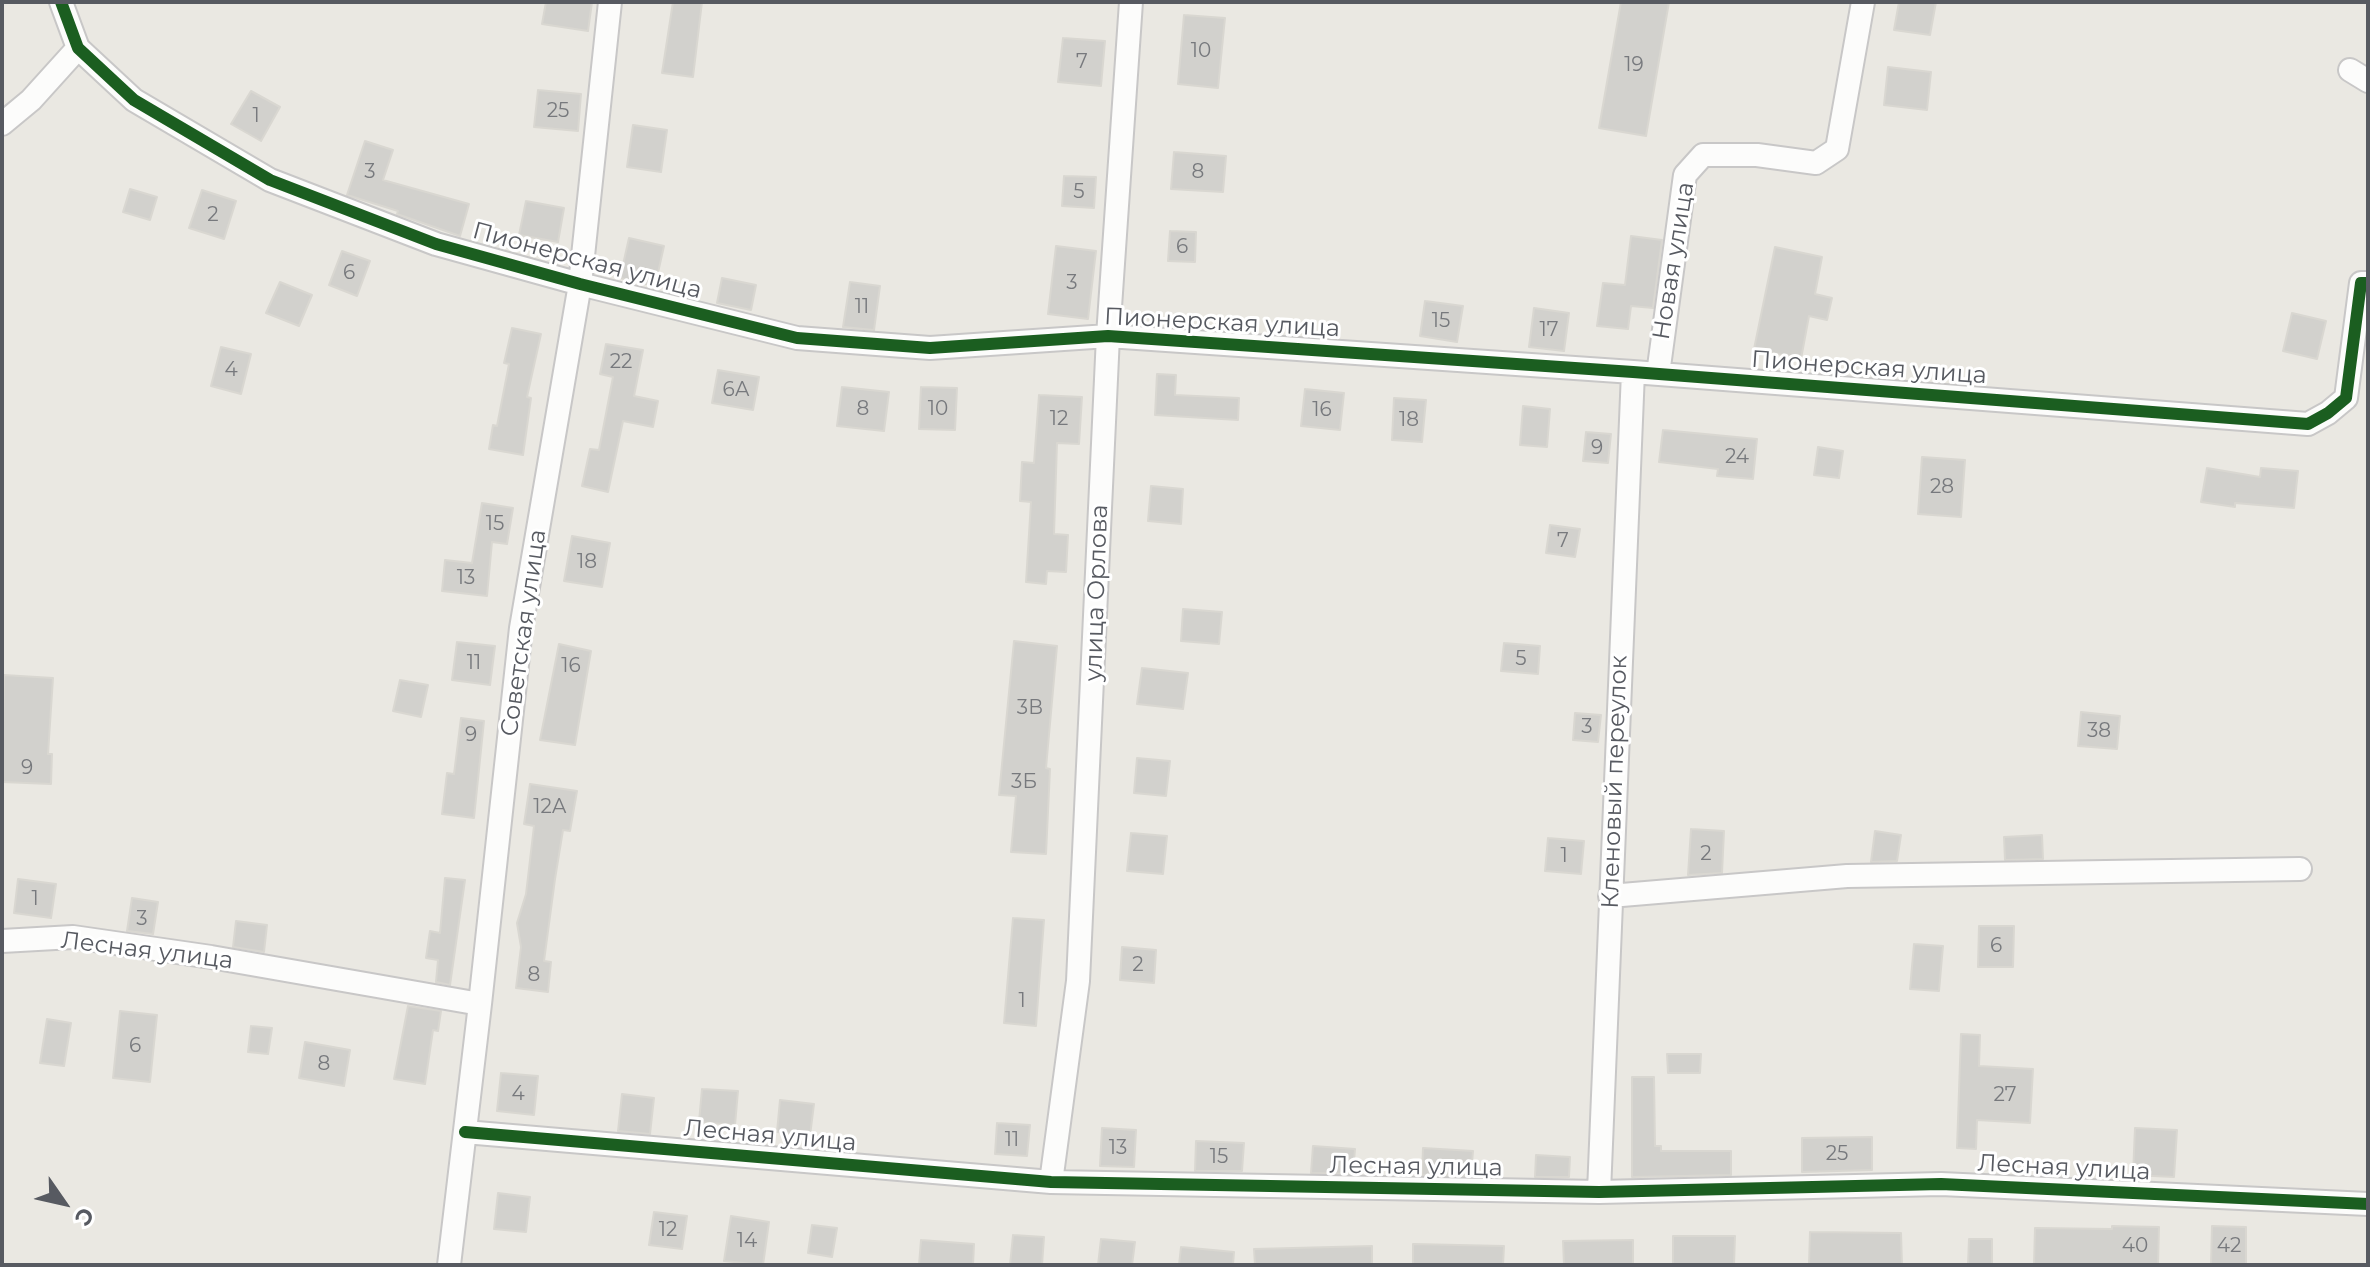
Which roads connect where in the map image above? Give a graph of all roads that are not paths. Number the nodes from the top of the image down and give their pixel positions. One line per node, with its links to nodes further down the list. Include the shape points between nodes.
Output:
1 (61, 2): 5 (street, Пионерская улица)
2 (610, 2): 8 (street, Советская улица)
3 (1131, 2): 9 (street, улица Орлова)
4 (1863, 2): 11 (street, Новая улица, via 1837,149 1816,163 1703,155 1685,175)
5 (78, 48): 6 (street); 8 (street, Пионерская улица, via 134,100 270,180 436,244)
6 (2, 124)
7 (2368, 283): 11 (street, Пионерская улица, via 2361,283 2346,398 2308,424)
8 (580, 284): 9 (street, Пионерская улица, via 797,338 930,348); 15 (street, Советская улица, via 521,628)
9 (1108, 336): 10 (street, Пионерская улица); 17 (street, улица Орлова, via 1078,981)
10 (1633, 372): 11 (street, Пионерская улица); 13 (street, Кленовый переулок)
11 (1658, 374)
12 (2300, 869): 13 (street, via 1847,876)
13 (1610, 896): 18 (street, Кленовый переулок)
14 (2, 941): 15 (street, Лесная улица, via 73,937)
15 (480, 1004): 16 (street, Советская улица)
16 (465, 1132): 17 (street, Лесная улица); 20 (street, Советская улица)
17 (1051, 1182): 18 (street, Лесная улица)
18 (1599, 1192): 19 (street, Лесная улица, via 1941,1184)
19 (2368, 1204)
20 (449, 1265)

